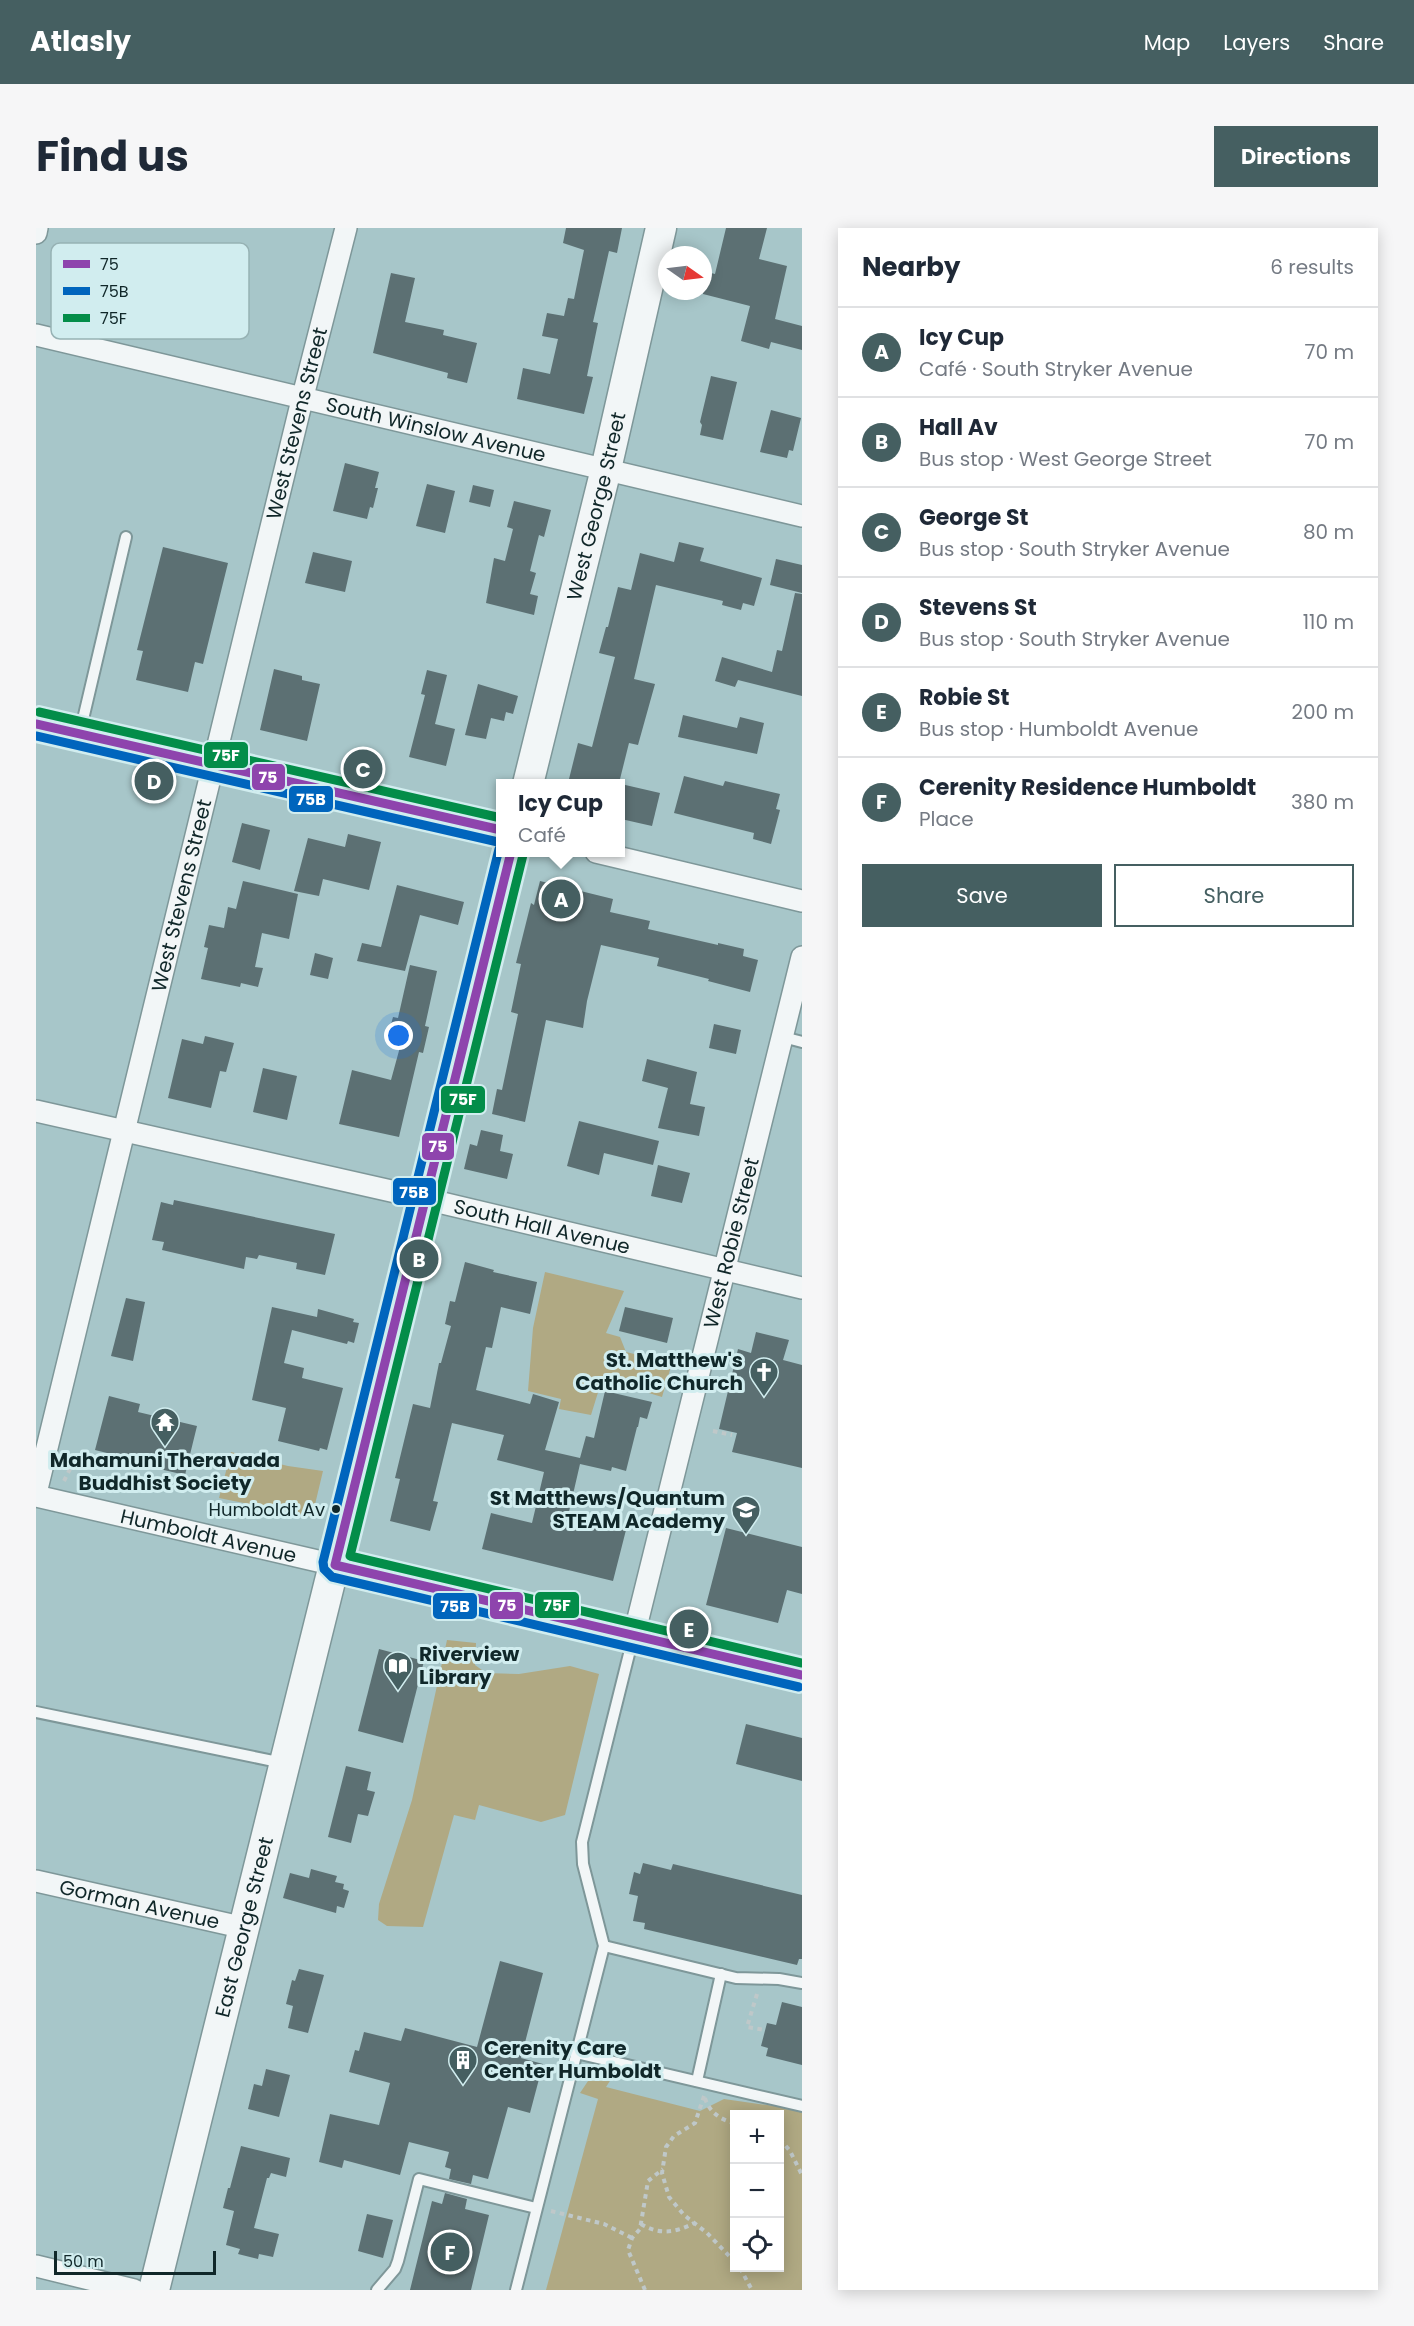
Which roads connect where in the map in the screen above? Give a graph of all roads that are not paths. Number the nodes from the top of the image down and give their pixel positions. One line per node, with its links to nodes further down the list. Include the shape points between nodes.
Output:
1 (37, 228): 4 (street)
2 (346, 228): 8 (street, West Stevens Street)
3 (661, 228): 9 (street, West George Street)
4 (36, 234)
5 (36, 335): 6 (street, South Winslow Avenue)
6 (51, 339)
7 (52, 339): 8 (street, South Winslow Avenue)
8 (302, 400): 9 (street, South Winslow Avenue); 14 (street, West Stevens Street)
9 (606, 469): 10 (street, South Winslow Avenue); 15 (street, West George Street)
10 (802, 516)
11 (126, 537): 13 (lane)
12 (36, 724): 13 (street)
13 (79, 735): 14 (street)
14 (215, 764): 16 (street); 23 (street, West Stevens Street)
15 (529, 779)
16 (496, 830)
17 (510, 857): 24 (street)
18 (617, 857): 19 (street)
19 (802, 900)
20 (802, 957): 21 (street, West Robie Street)
21 (792, 1040): 25 (street, West Robie Street)
22 (36, 1111): 23 (street, South Hall Avenue)
23 (125, 1130): 24 (street, South Hall Avenue); 27 (street, West Stevens Street)
24 (424, 1199): 25 (street, South Hall Avenue); 28 (street)
25 (725, 1270): 26 (street, South Hall Avenue); 29 (street, West Robie Street)
26 (802, 1288)
27 (36, 1495): 28 (street, Humboldt Avenue)
28 (335, 1565): 29 (street, Humboldt Avenue); 32 (street, East George Street)
29 (634, 1635): 30 (street, Humboldt Avenue); 35 (lane, via 582,1842 583,1864)
30 (802, 1675)
31 (36, 1712): 32 (lane)
32 (285, 1763): 34 (street, East George Street)
33 (36, 1881): 34 (street, Gorman Avenue)
34 (245, 1928): 44 (street, East George Street)
35 (604, 1946): 36 (lane); 38 (lane)
36 (721, 1974): 37 (lane); 39 (lane)
37 (802, 1983)
38 (576, 2053): 39 (lane); 41 (lane)
39 (697, 2081): 40 (lane)
40 (802, 2106)
41 (536, 2208): 45 (lane, via 419,2178 398,2261); 46 (lane)
42 (36, 2266): 43 (street)
43 (134, 2290)
44 (154, 2290)
45 (377, 2290)
46 (516, 2290)

